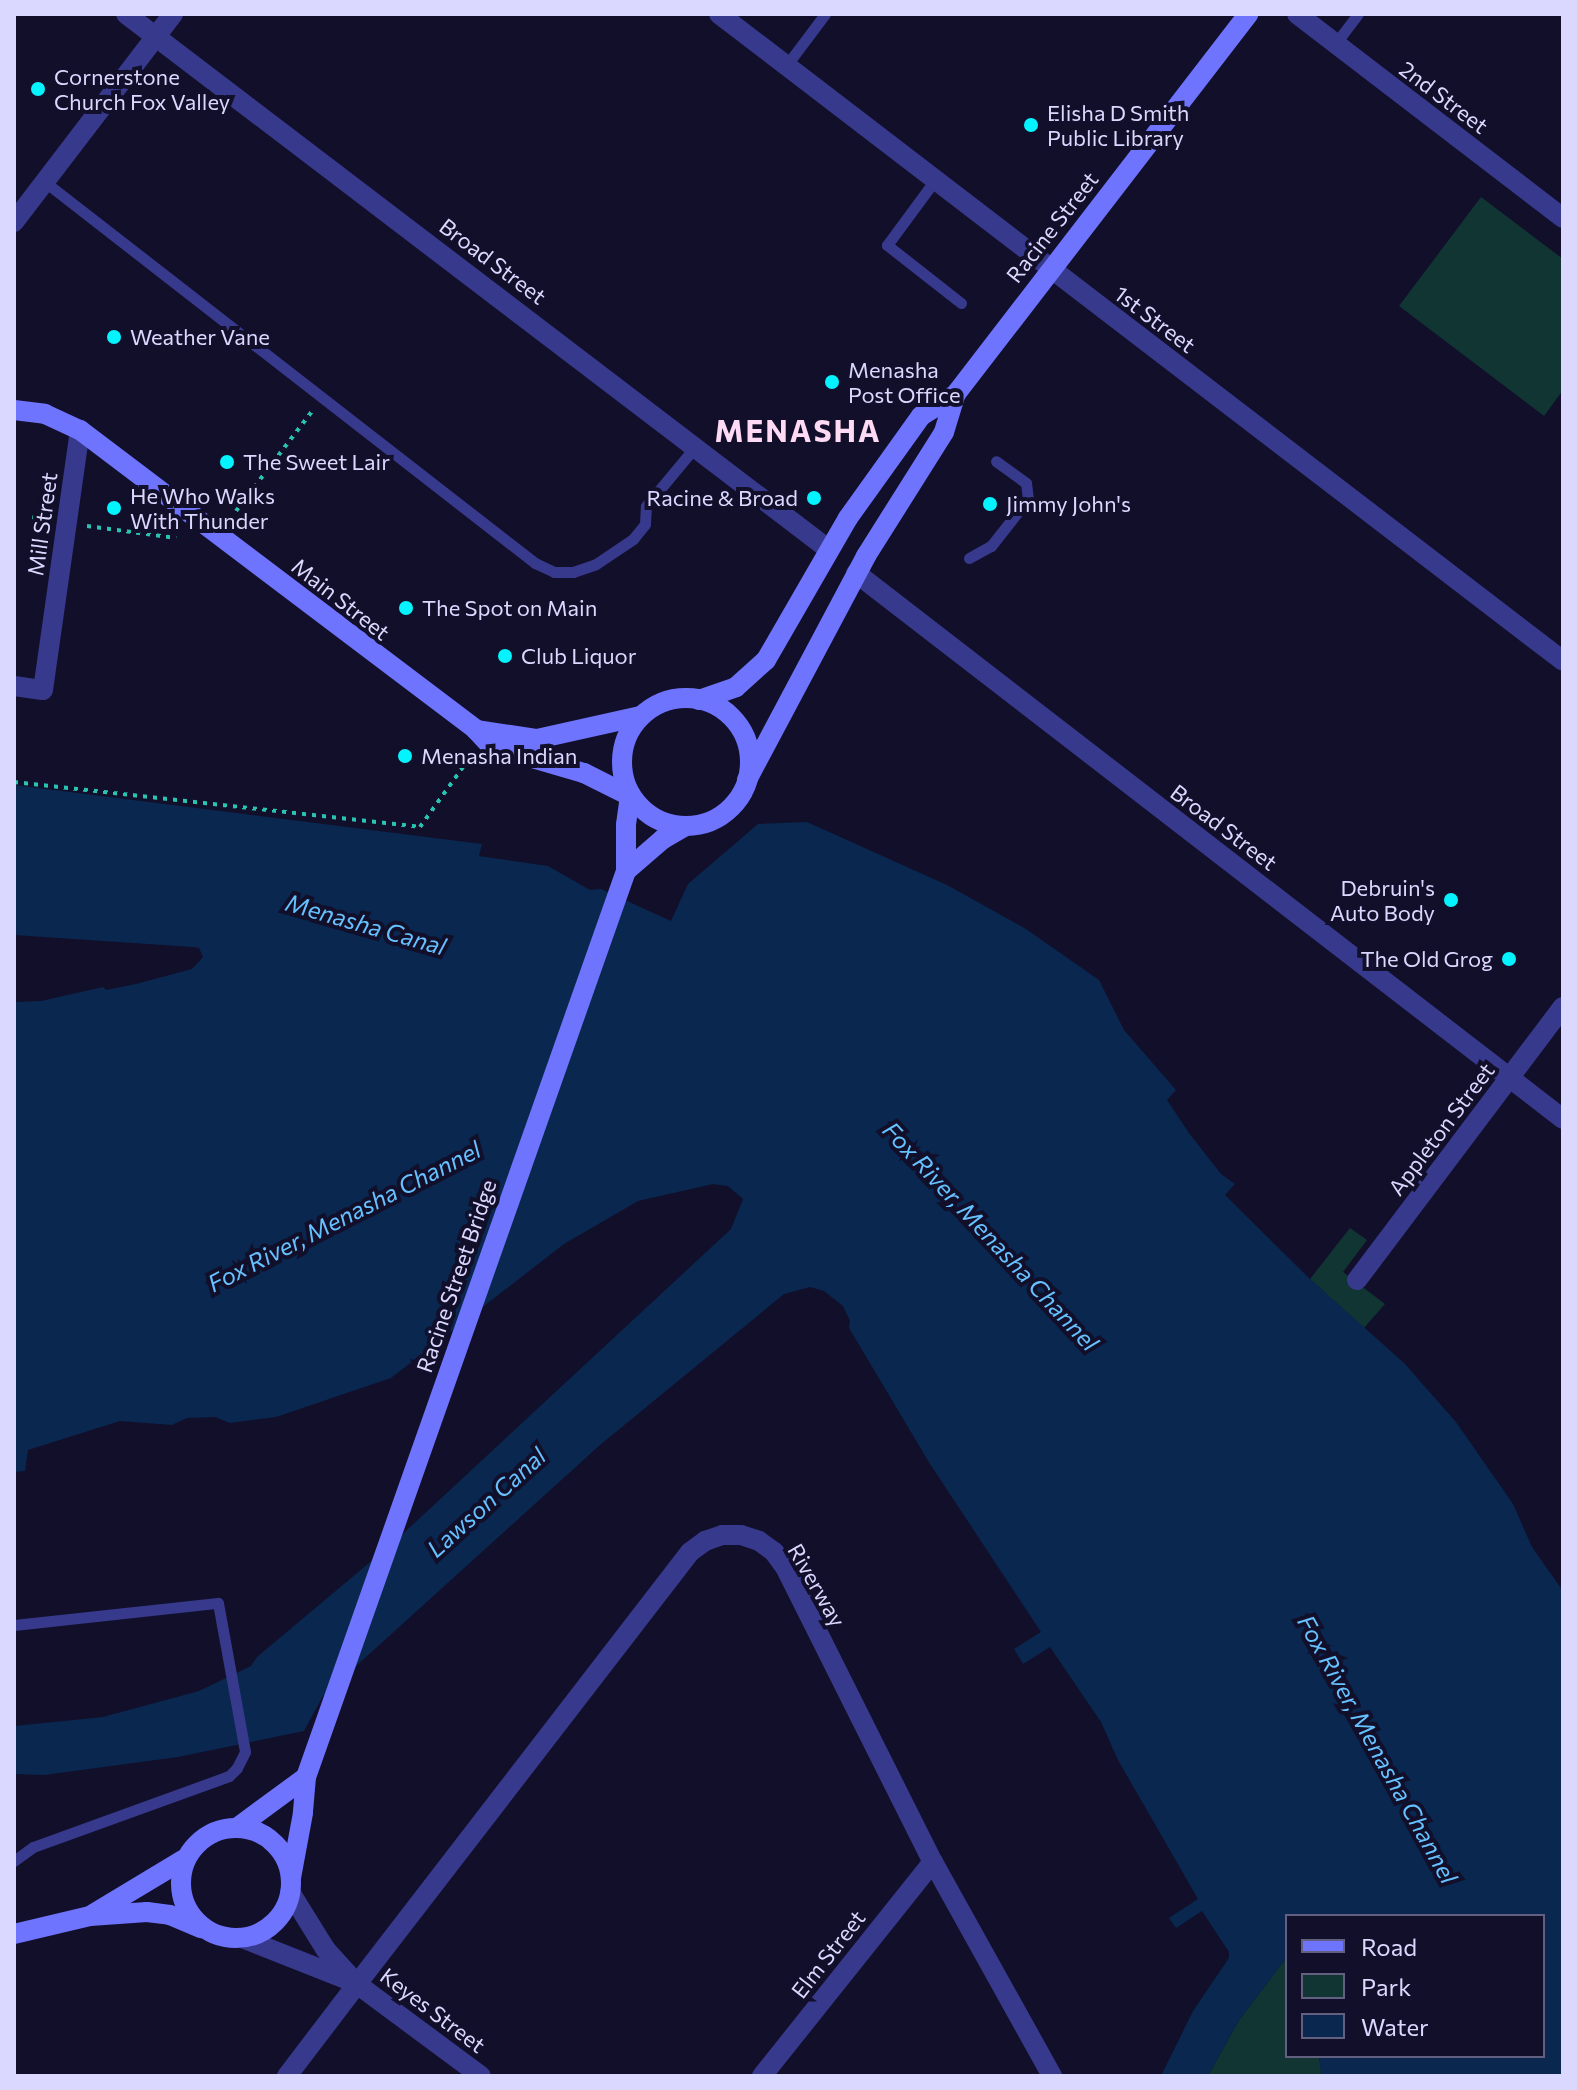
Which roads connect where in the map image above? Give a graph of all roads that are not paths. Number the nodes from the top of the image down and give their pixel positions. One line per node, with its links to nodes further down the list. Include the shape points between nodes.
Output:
1 (126, 14): 8 (street, Broad Street)
2 (173, 14): 8 (street)
3 (719, 14): 10 (street, 1st Street)
4 (825, 14): 10 (lane)
5 (1248, 14): 16 (main road, Racine Street)
6 (1297, 14): 9 (street, 2nd Street)
7 (1358, 14): 9 (lane)
8 (157, 35): 12 (street); 21 (street, Broad Street)
9 (1336, 43): 14 (street, 2nd Street)
10 (786, 66): 11 (street, 1st Street)
11 (935, 180): 16 (street, 1st Street); 17 (lane, via 887,245)
12 (45, 182): 13 (street); 21 (lane, via 535,563 554,572 596,564 633,539 645,524 646,506)
13 (21, 198): 15 (street)
14 (1563, 218)
15 (14, 222)
16 (1049, 269): 18 (main road, Racine Street); 26 (street, 1st Street)
17 (961, 303)
18 (955, 395): 23 (main road, Racine Street, via 921,416); 25 (main road, Racine Street, via 944,432)
19 (14, 410): 20 (main road, Main Street, via 45,414)
20 (80, 430): 27 (street, Mill Street, via 43,690); 30 (main road, Main Street)
21 (695, 447): 23 (street, Broad Street)
22 (996, 461): 24 (lane, via 1026,483 1028,499 991,546)
23 (828, 549): 28 (main road, Racine Street, via 766,660 736,687)
24 (969, 558)
25 (856, 573): 31 (main road, Racine Street); 36 (street, Broad Street)
26 (1563, 661)
27 (14, 686)
28 (699, 700): 29 (main road, via 658,704); 31 (main road, via 718,707 745,738)
29 (641, 716): 30 (main road, Main Street, via 537,739); 32 (main road, via 622,754)
30 (476, 730): 32 (main road, Main Street, via 491,746 584,773)
31 (747, 780): 33 (main road, via 739,799 724,814)
32 (630, 796): 33 (main road, via 660,821); 34 (main road)
33 (684, 827): 34 (main road)
34 (626, 871): 40 (main road, Racine Street Bridge)
35 (1563, 1007): 36 (street, Appleton Street)
36 (1510, 1077): 37 (street, Broad Street); 38 (street, Appleton Street)
37 (1563, 1119)
38 (1357, 1280)
39 (14, 1625): 43 (lane, via 218,1603 245,1752 229,1776 33,1847)
40 (306, 1777): 41 (main road); 45 (main road, Racine Street Bridge)
41 (238, 1827): 42 (main road, via 204,1837); 45 (main road, via 269,1838 280,1849)
42 (183, 1860): 46 (main road); 47 (main road, via 182,1897 189,1912)
43 (14, 1861)
44 (933, 1862): 50 (street, Riverway, via 785,1567 759,1541 722,1535 690,1552); 53 (street, Elm Street); 54 (street, Riverway)
45 (291, 1885): 49 (main road, via 274,1923); 50 (street, Keyes Street, via 321,1944)
46 (90, 1916): 47 (main road, via 159,1912); 48 (main road)
47 (214, 1933): 49 (main road)
48 (14, 1934)
49 (242, 1938): 50 (street, Keyes Street)
50 (357, 1984): 51 (street, Riverway); 52 (street, Keyes Street)
51 (287, 2076)
52 (481, 2076)
53 (762, 2076)
54 (1052, 2076)

